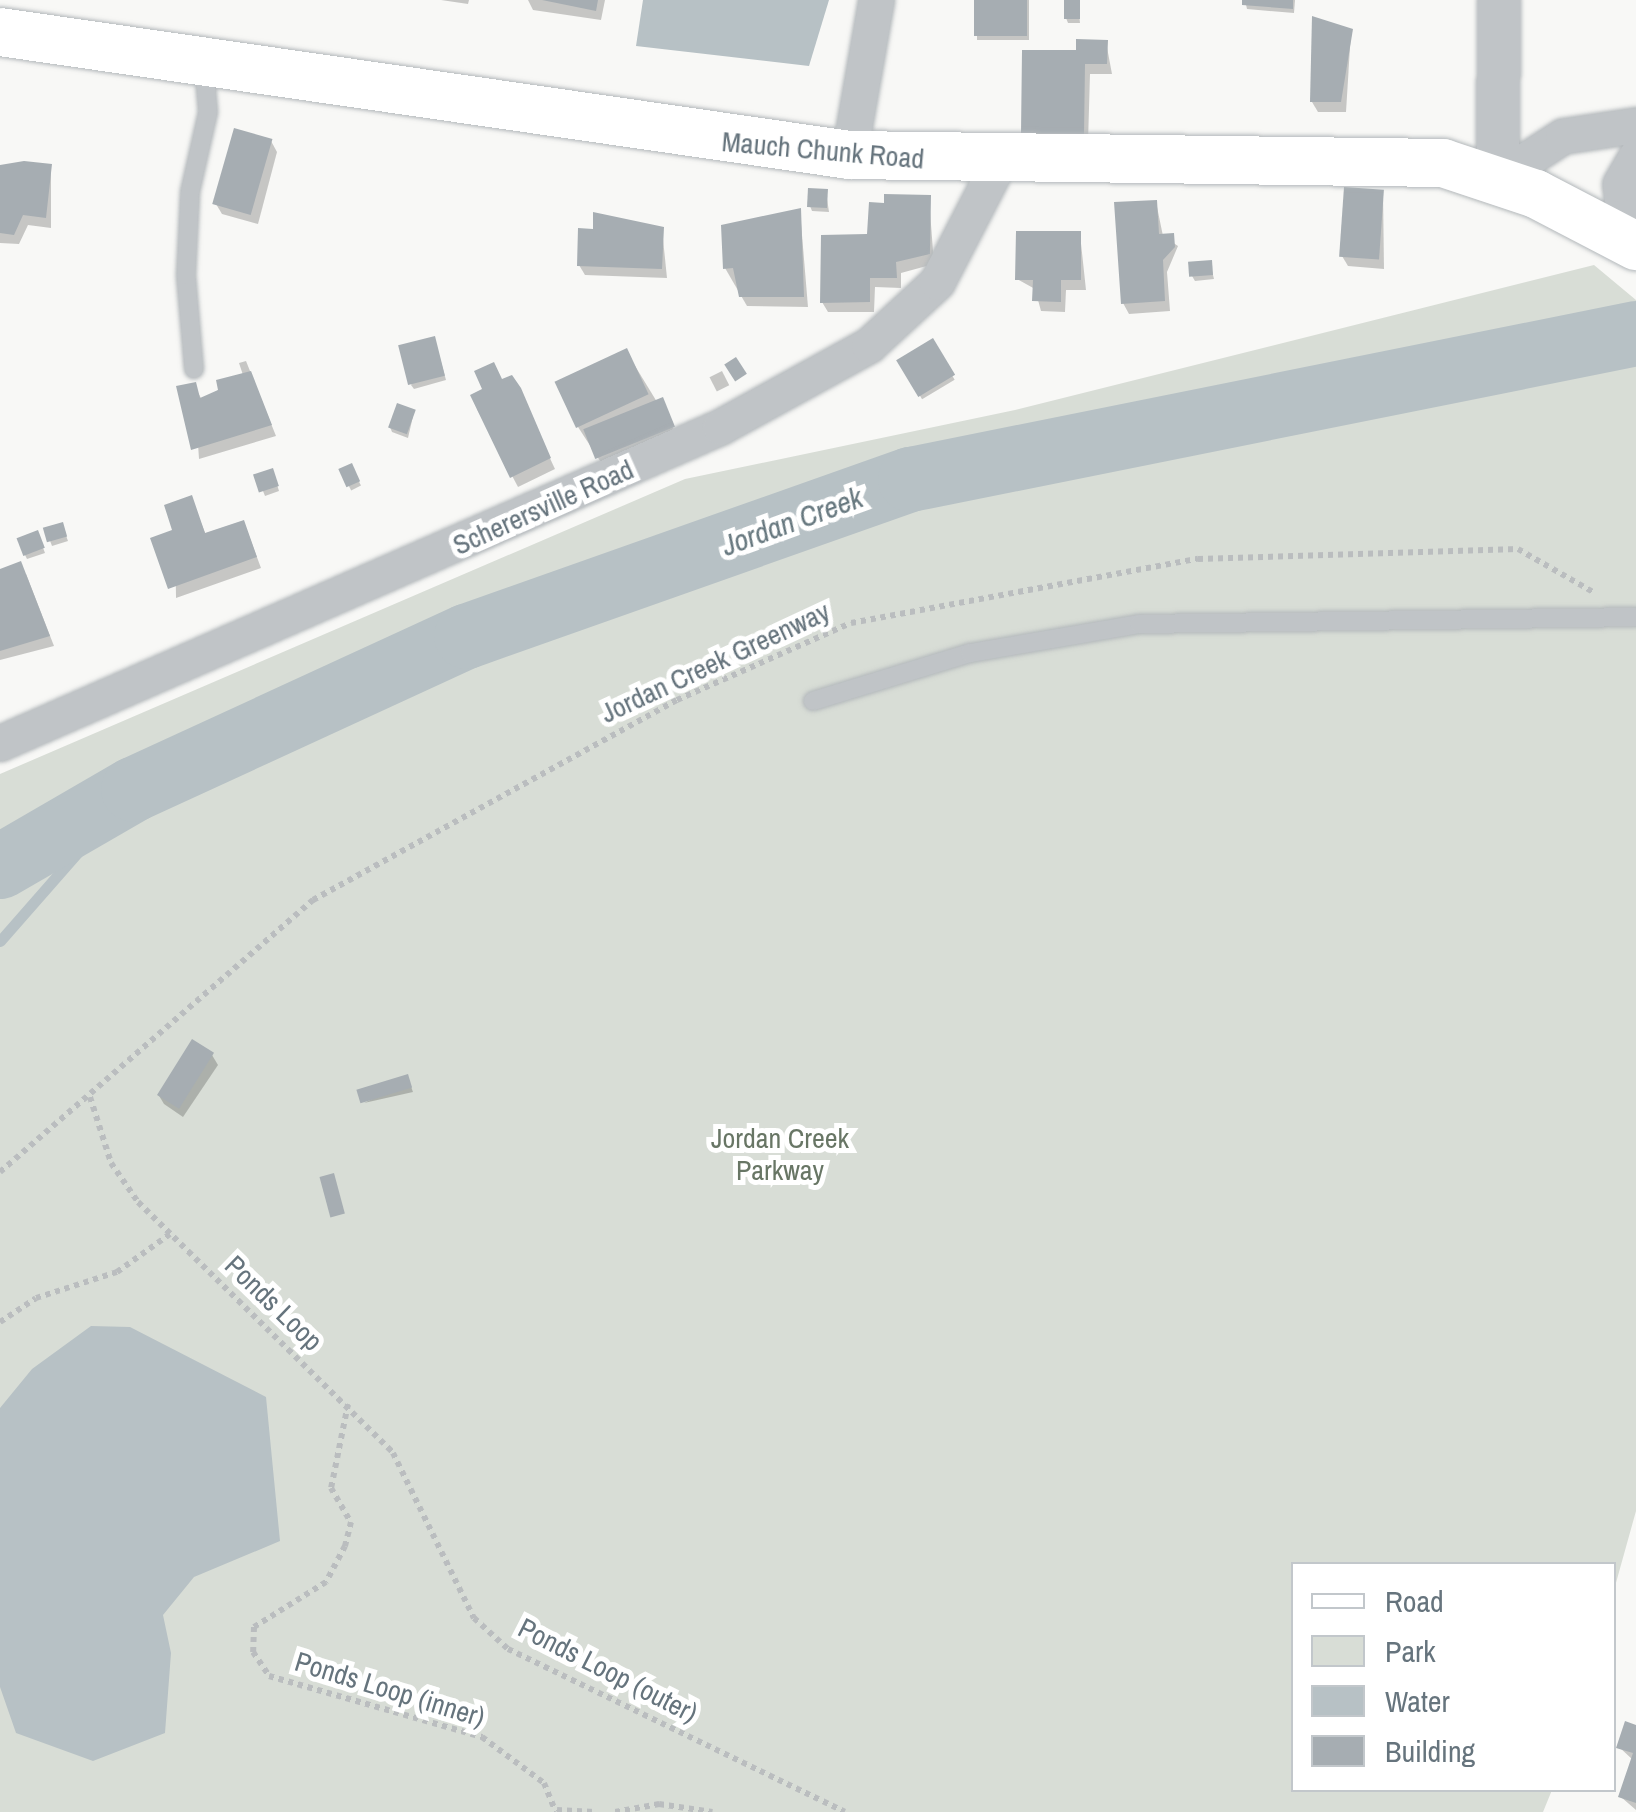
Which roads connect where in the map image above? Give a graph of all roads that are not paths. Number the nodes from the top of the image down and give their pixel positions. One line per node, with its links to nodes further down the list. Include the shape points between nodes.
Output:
1 (876, 0): 6 (street)
2 (1500, 0): 9 (street)
3 (0, 32): 4 (main road, Mauch Chunk Road)
4 (204, 65): 6 (main road, Mauch Chunk Road); 11 (lane, via 208,112 190,192 186,275)
5 (1636, 125): 9 (street, via 1563,136)
6 (849, 156): 8 (main road, Mauch Chunk Road)
7 (1636, 156): 10 (street, via 1620,184)
8 (998, 162): 9 (main road, Mauch Chunk Road, via 1388,158); 14 (street, Scherersville Road, via 937,282 869,345 720,427)
9 (1498, 178): 10 (main road, Mauch Chunk Road)
10 (1632, 243)
11 (194, 369)
12 (1633, 614): 13 (lane, via 1140,624 970,653)
13 (813, 701)
14 (0, 743)

